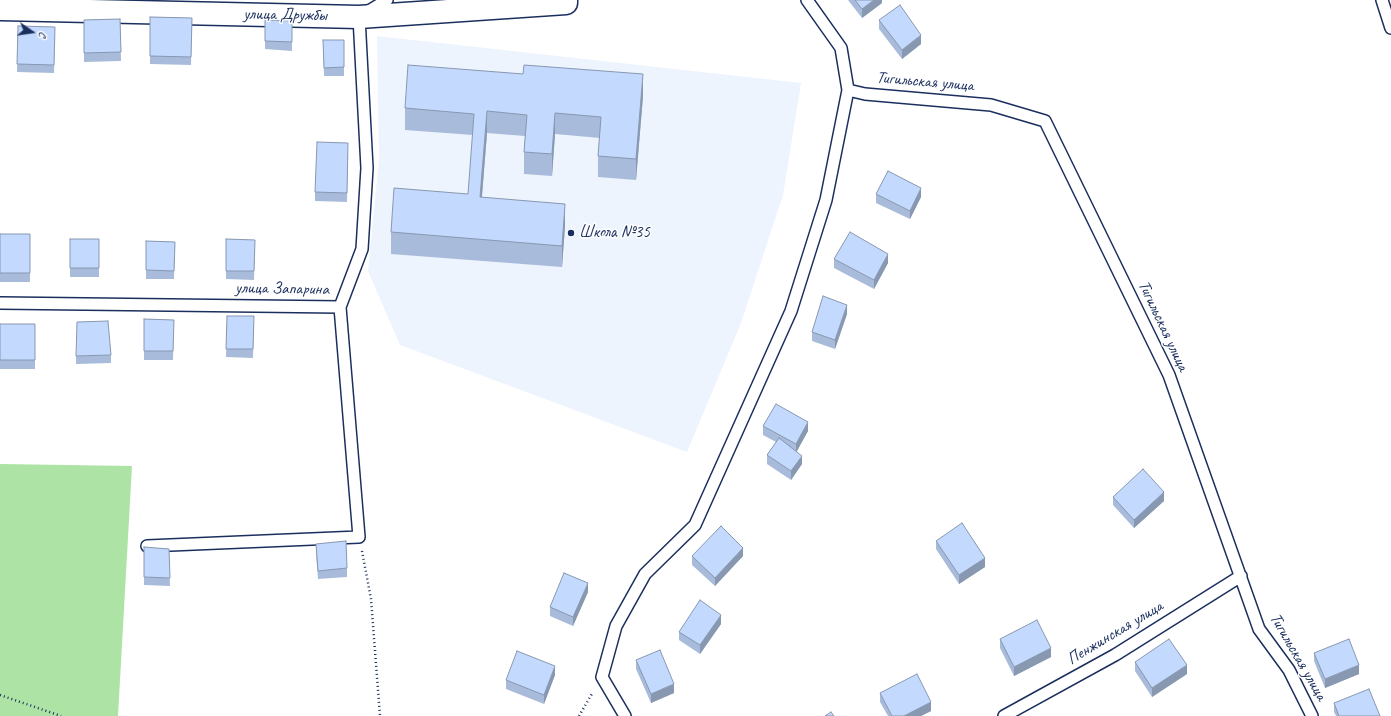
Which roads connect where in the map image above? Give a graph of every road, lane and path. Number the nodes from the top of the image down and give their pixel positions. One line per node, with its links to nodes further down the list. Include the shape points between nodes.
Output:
1 (387, 0): 6 (lane)
2 (566, 0): 6 (street, улица Дружбы, via 566,3)
3 (807, 0): 8 (lane, via 841,48)
4 (1382, 0): 7 (lane)
5 (0, 9): 6 (street, улица Дружбы)
6 (359, 17): 10 (lane, улица Запарина, via 367,168 362,250)
7 (1391, 28)
8 (848, 90): 13 (lane, Тигильская улица, via 865,94 991,105 1045,121 1169,375); 14 (lane, via 826,200 791,311 695,525 645,574 616,626)
9 (0, 303): 10 (lane, улица Запарина)
10 (340, 307): 11 (lane)
11 (359, 537): 12 (lane); 17 (path, via 371,599)
12 (147, 546)
13 (1240, 576): 20 (lane, Пенжинская улица, via 1115,655); 21 (lane, Тигильская улица, via 1259,629 1289,670)
14 (602, 677): 18 (path); 19 (lane)
15 (0, 695): 16 (path)
16 (61, 716)
17 (380, 716)
18 (579, 716)
19 (625, 716)
20 (1004, 716)
21 (1312, 716)

